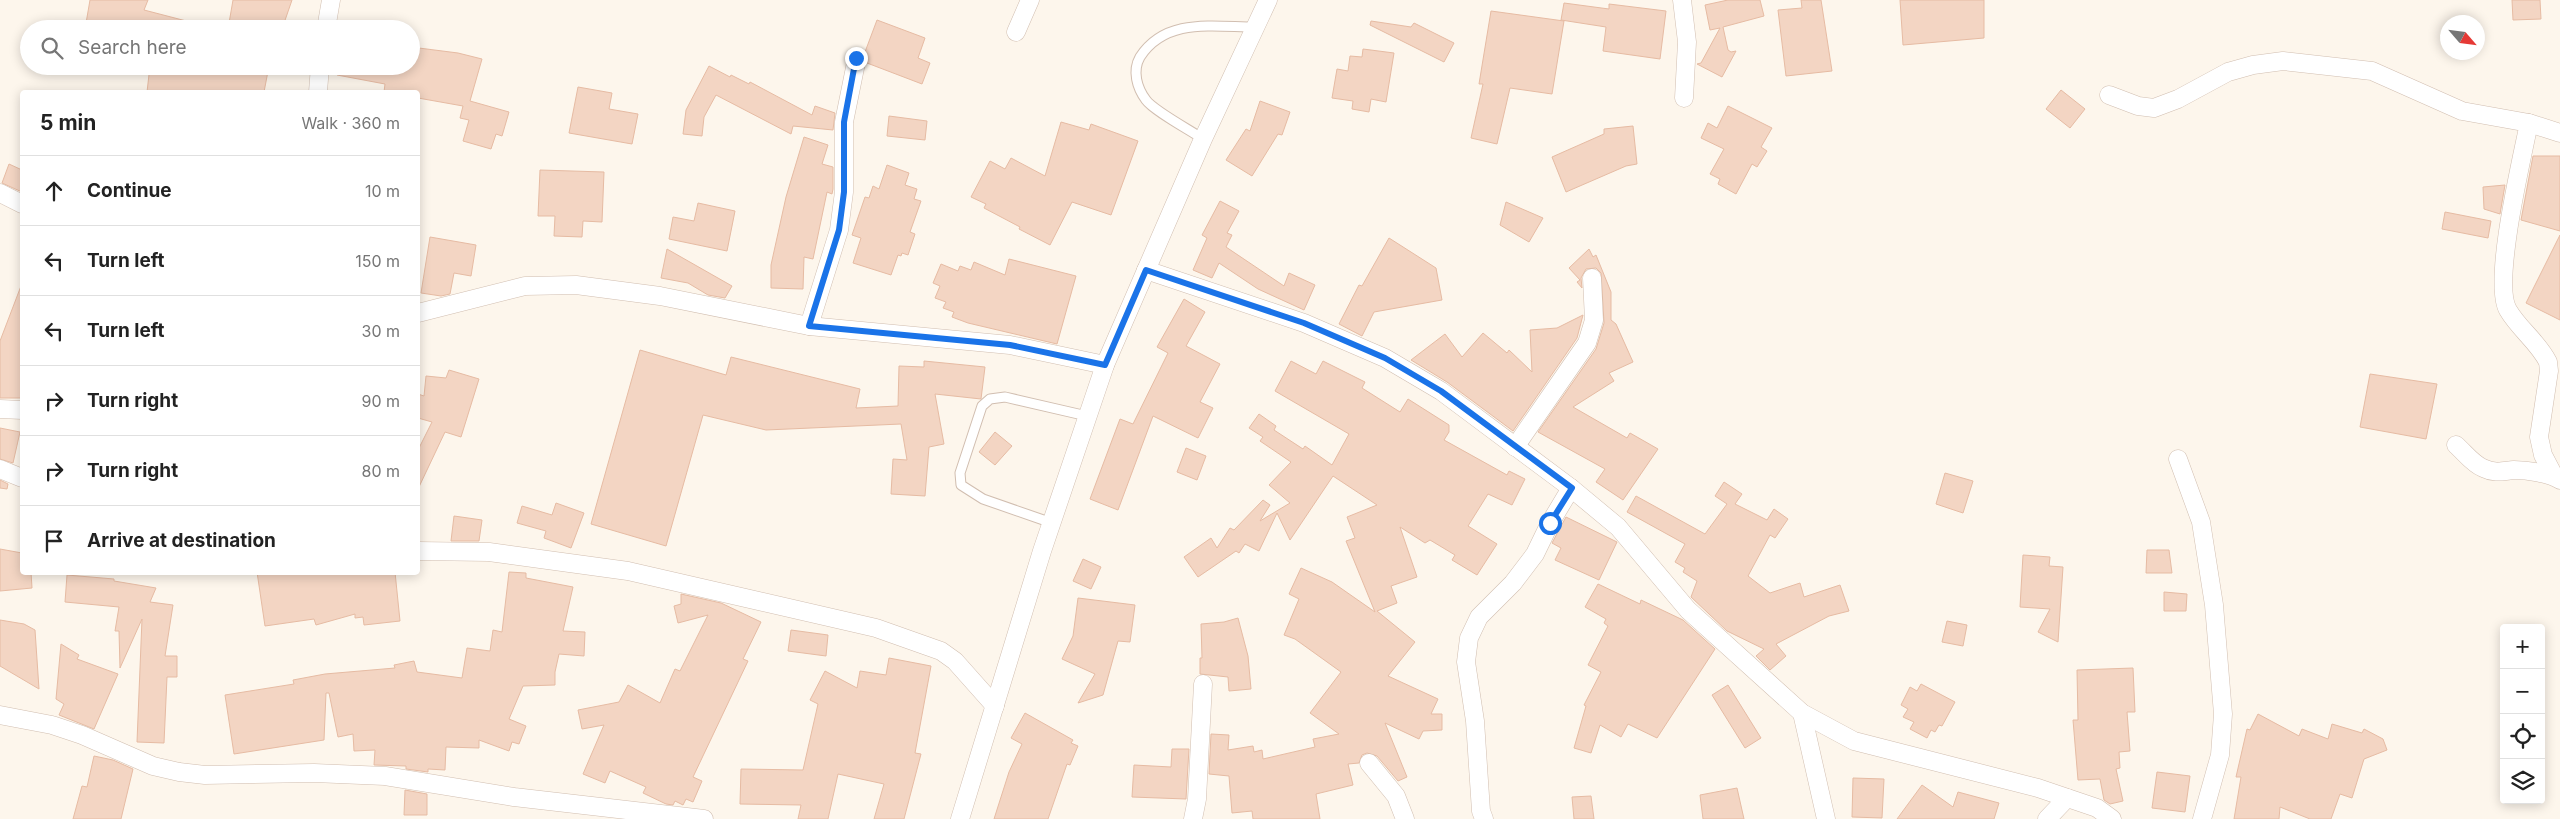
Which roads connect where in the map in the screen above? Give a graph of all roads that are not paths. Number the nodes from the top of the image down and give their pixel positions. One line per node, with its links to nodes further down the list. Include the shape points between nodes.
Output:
1 (331, 0): 5 (street)
2 (1030, 0): 7 (street)
3 (1268, 0): 6 (street)
4 (1682, 0): 12 (street, via 1687,42)
5 (328, 20)
6 (1256, 28): 15 (street); 15 (lane, via 1189,27 1166,32 1149,44 1137,63 1136,81 1147,101)
7 (1016, 32)
8 (856, 58): 21 (street, via 844,122 844,192 839,230)
9 (319, 75): 10 (street)
10 (318, 90)
11 (2109, 95): 13 (street, via 2138,106 2154,108 2228,72 2253,64 2283,61 2372,71 2462,111)
12 (1684, 98)
13 (2529, 123): 14 (street); 31 (street, via 2507,240 2504,295 2508,310 2548,362 2539,438 2543,455)
14 (2560, 133)
15 (1203, 139): 18 (street)
16 (0, 194): 17 (street)
17 (20, 203)
18 (1146, 270): 22 (street); 27 (street, via 1304,323 1385,358 1441,391)
19 (1592, 278): 27 (street, via 1594,320 1587,343)
20 (420, 312): 21 (street, via 525,286 576,285 660,296)
21 (809, 326): 22 (street, via 1010,345)
22 (1105, 365): 25 (street)
23 (0, 409): 24 (street)
24 (20, 410)
25 (1087, 416): 33 (street); 33 (lane, via 1005,397 990,399 982,406 960,474 961,485 983,499)
26 (2456, 445): 31 (street, via 2481,468)
27 (1515, 447): 32 (street)
28 (2178, 459): 49 (street, via 2202,522 2214,605 2223,714 2220,755)
29 (0, 469): 30 (street)
30 (20, 477)
31 (2557, 478)
32 (1572, 488): 37 (street, via 1618,527 1688,610); 45 (street, via 1535,554 1479,617 1469,638 1466,662)
33 (1052, 523): 36 (street)
34 (420, 551): 36 (street, via 489,552 628,571 876,628 941,651 955,661)
35 (1203, 684): 43 (street, via 1197,799)
36 (995, 706): 42 (street)
37 (1802, 713): 40 (street, via 1854,741); 46 (street)
38 (0, 715): 41 (street, via 60,728 153,766 179,772 224,776 314,773 386,776 556,802)
39 (1369, 763): 44 (street, via 1396,796)
40 (2067, 798): 47 (street); 48 (street, via 2097,808)
41 (699, 819)
42 (960, 819)
43 (1193, 819)
44 (1405, 819)
45 (1484, 819)
46 (1826, 819)
47 (2047, 819)
48 (2112, 819)
49 (2202, 819)

